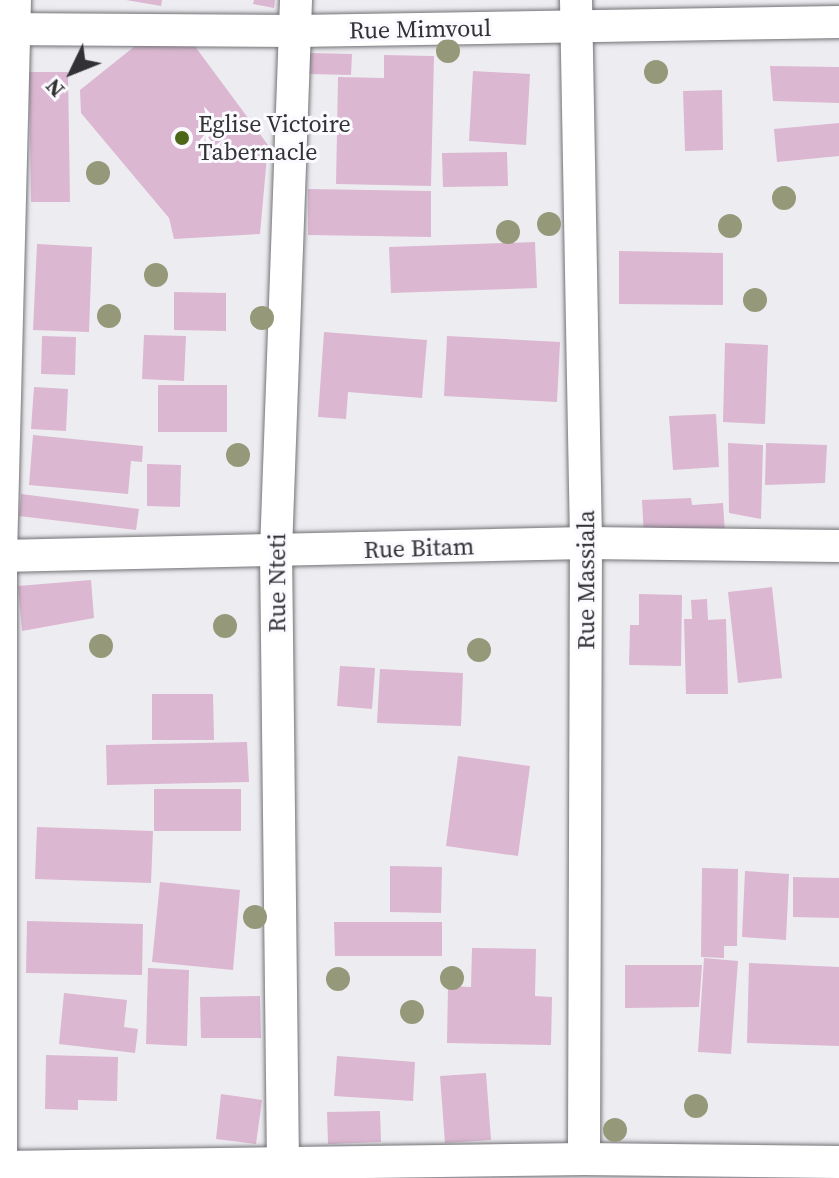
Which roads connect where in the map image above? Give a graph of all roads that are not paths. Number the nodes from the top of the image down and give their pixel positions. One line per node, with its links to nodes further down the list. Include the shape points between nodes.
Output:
1 (577, 13): 2 (street, Rue Mimvoul); 4 (street, Rue Mimvoul); 5 (street, Rue Massiala)
2 (296, 15): 3 (street, Rue Mimvoul); 7 (street, Rue Nteti)
3 (10, 19): 8 (street)
4 (839, 22)
5 (586, 543): 6 (street, Rue Bitam); 7 (street, Rue Bitam); 9 (street, Rue Massiala)
6 (839, 546)
7 (276, 551): 8 (street, Rue Bitam); 11 (street, Rue Nteti)
8 (0, 556): 12 (street)
9 (584, 1159): 10 (street); 13 (street)
10 (839, 1162)
11 (283, 1166): 12 (street); 13 (street)
12 (1, 1167)
13 (426, 1170)

